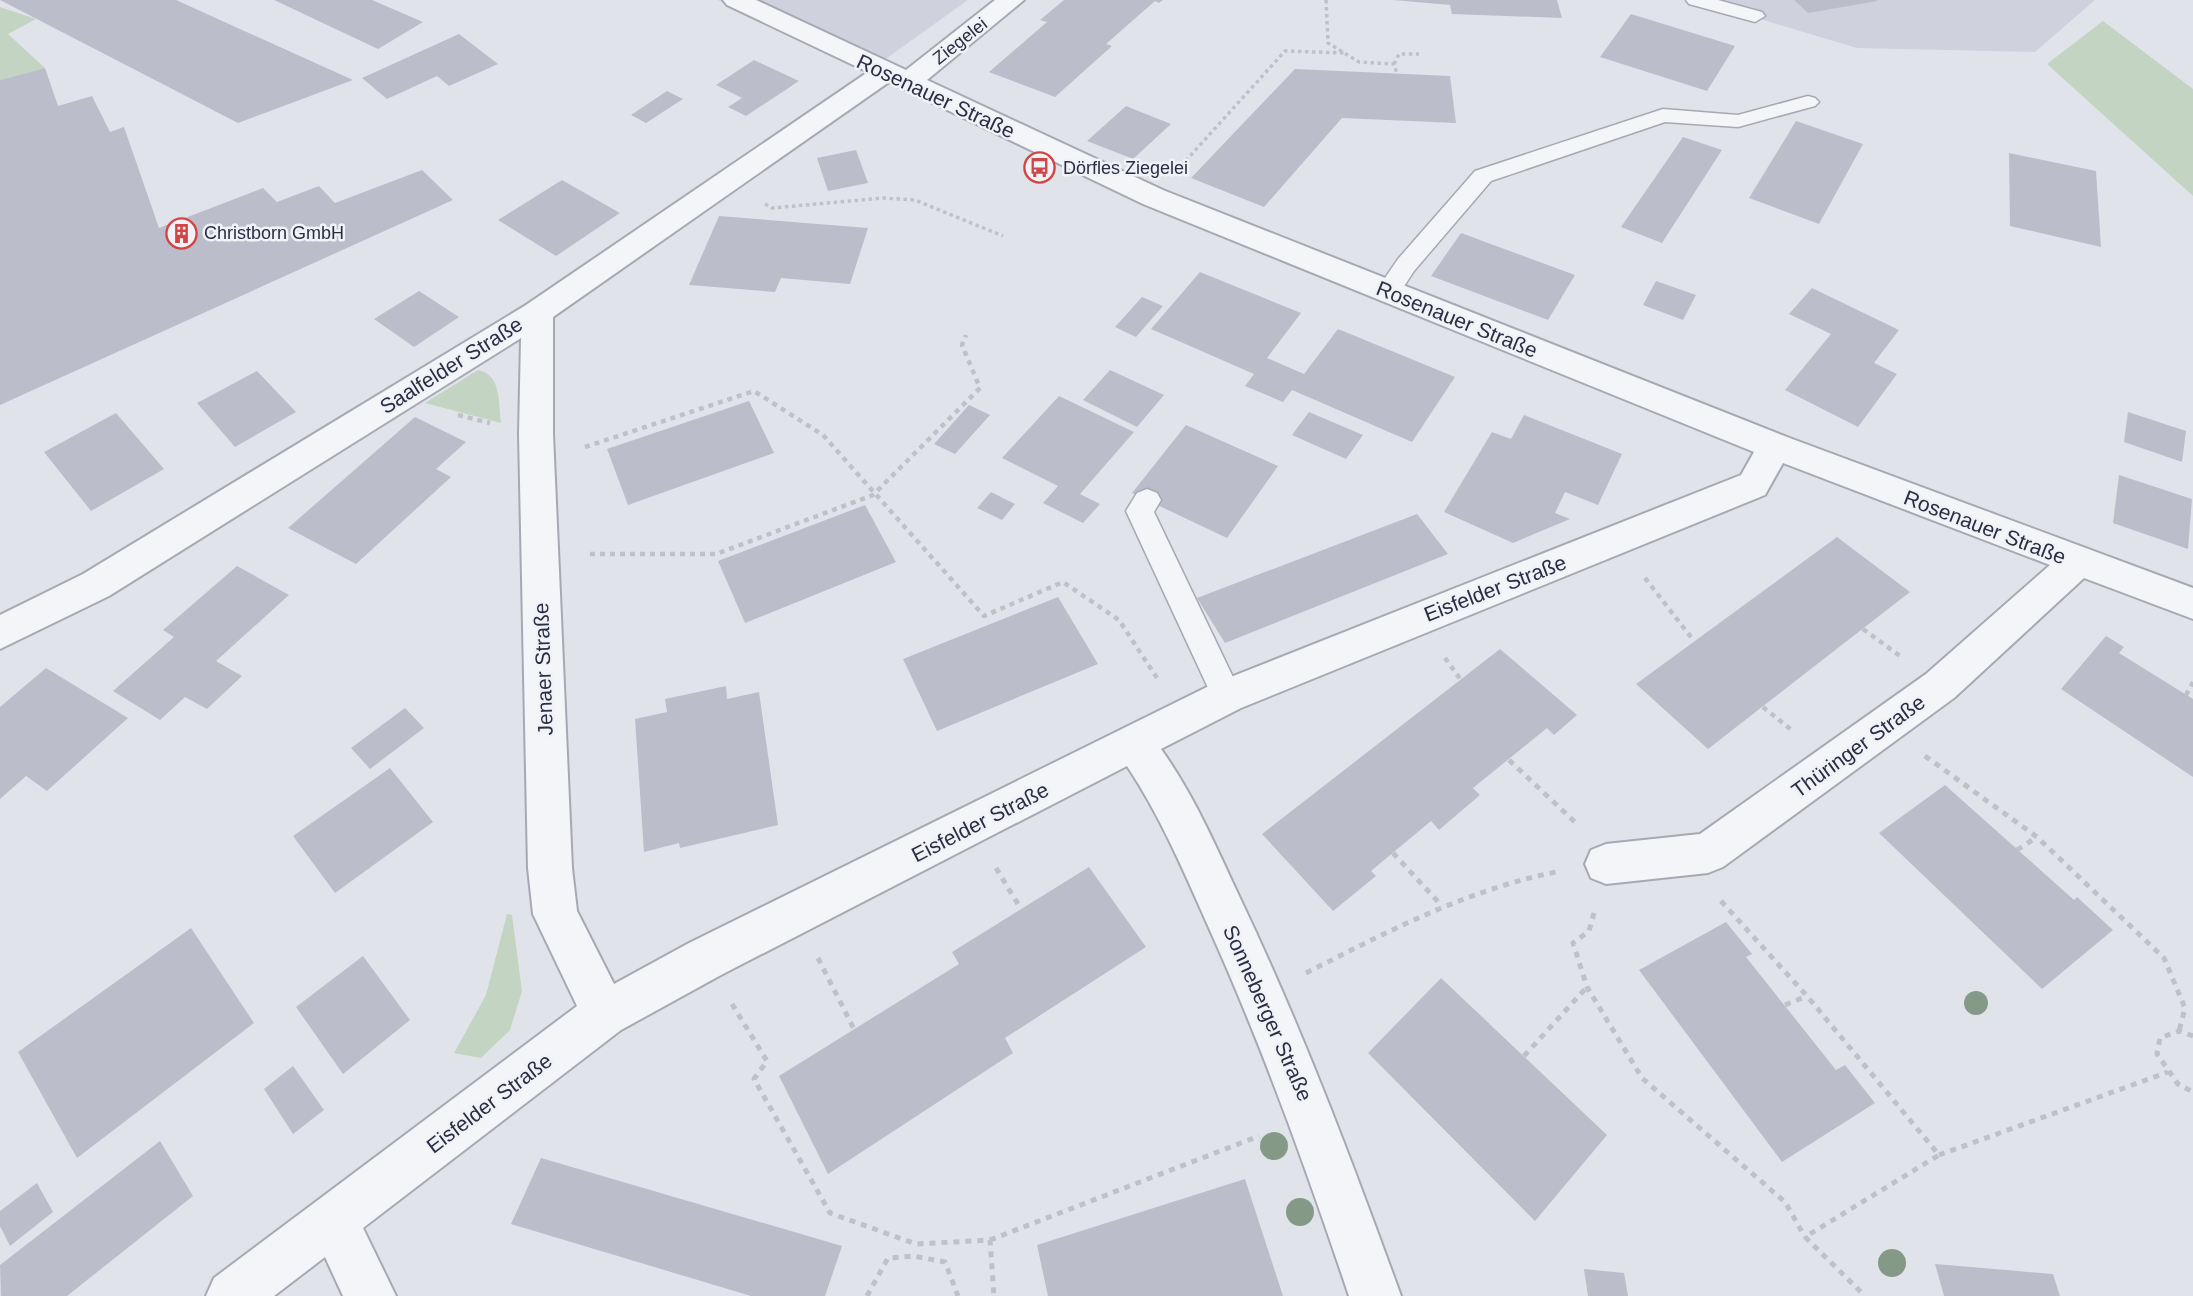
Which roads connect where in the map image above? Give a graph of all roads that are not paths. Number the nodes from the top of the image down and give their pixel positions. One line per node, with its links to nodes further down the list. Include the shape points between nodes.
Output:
1 (736, 0): 5 (street, Rosenauer Straße)
2 (1011, 0): 5 (street, Ziegelei)
3 (1696, 0): 4 (lane)
4 (1755, 16)
5 (897, 77): 7 (street, Rosenauer Straße, via 1153,197); 8 (street, Saalfelder Straße, via 719,187)
6 (1808, 102): 7 (lane, via 1738,121 1663,115 1483,176)
7 (1388, 292): 9 (street, Rosenauer Straße)
8 (537, 313): 13 (street, Saalfelder Straße, via 96,585); 17 (street, Jenaer Straße, via 550,868 555,914)
9 (1775, 446): 11 (street, Rosenauer Straße); 14 (street, Eisfelder Straße, via 1753,485)
10 (1147, 500): 14 (lane, via 1140,511)
11 (2078, 562): 12 (street, Rosenauer Straße); 16 (street, Thüringer Straße, via 1940,686 1708,853)
12 (2193, 604)
13 (0, 633)
14 (1227, 696): 15 (street, Eisfelder Straße)
15 (1135, 743): 17 (street, Eisfelder Straße); 21 (street, Sonneberger Straße, via 1169,793 1262,995 1312,1116)
16 (1606, 864)
17 (605, 1014): 18 (street, Eisfelder Straße)
18 (334, 1222): 19 (street, Eisfelder Straße); 20 (street)
19 (232, 1296)
20 (370, 1296)
21 (1376, 1296)

